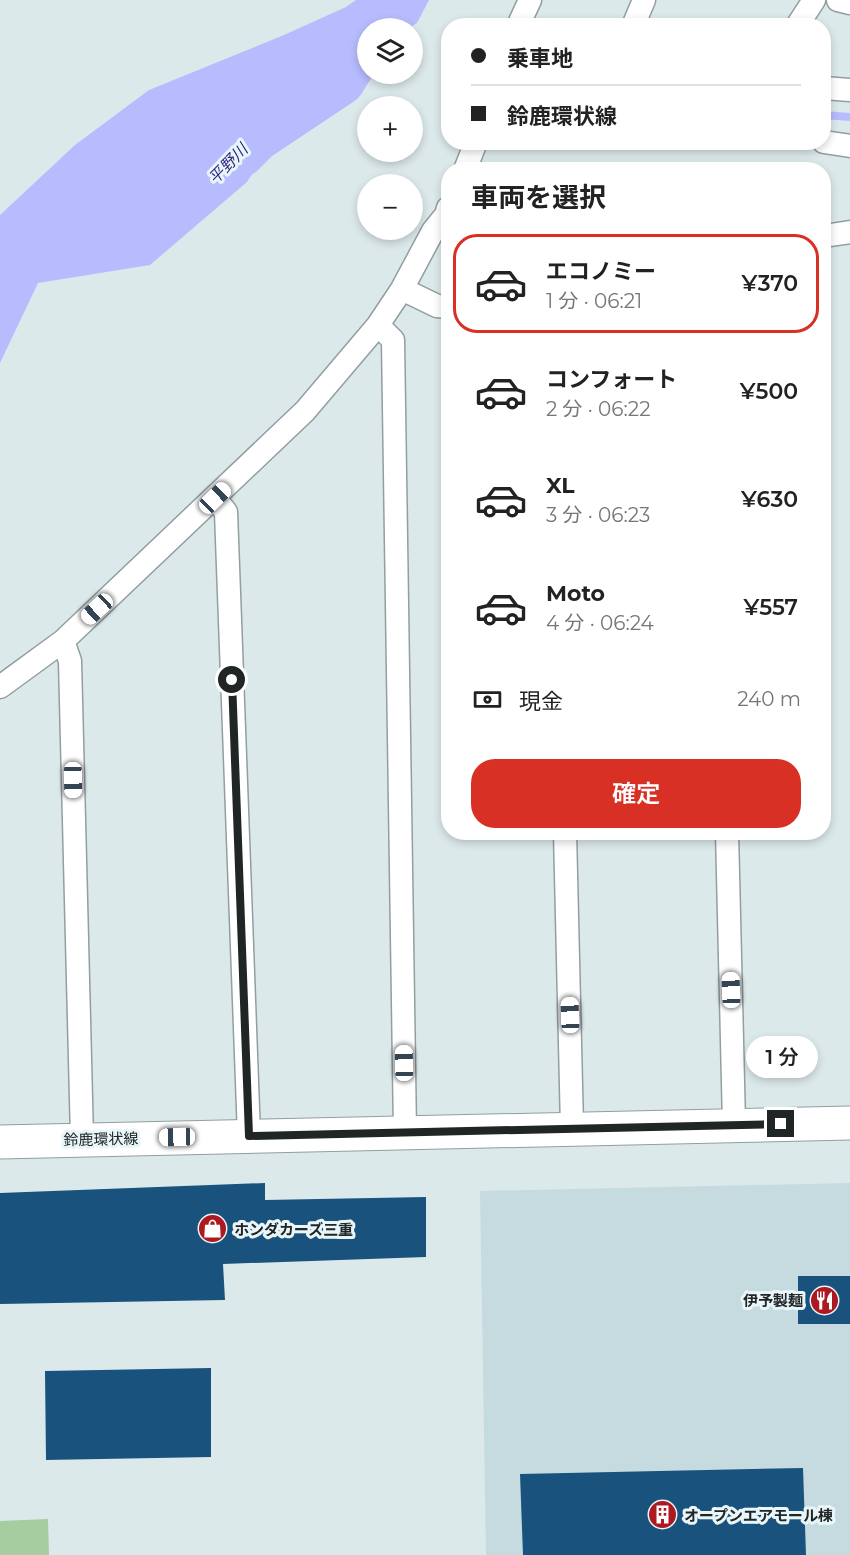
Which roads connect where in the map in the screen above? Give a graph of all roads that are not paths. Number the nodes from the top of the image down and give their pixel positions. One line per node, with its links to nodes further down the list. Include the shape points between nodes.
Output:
1 (530, 0): 6 (street)
2 (644, 0): 7 (street)
3 (814, 0): 8 (street)
4 (838, 0): 5 (street)
5 (850, 3)
6 (522, 18)
7 (636, 18)
8 (802, 18)
9 (831, 89): 10 (street)
10 (850, 90)
11 (831, 143): 12 (street)
12 (850, 146)
13 (441, 221): 16 (street)
14 (850, 232): 15 (street)
15 (831, 235)
16 (402, 289): 17 (street); 18 (street)
17 (441, 306)
18 (378, 325): 19 (street, via 305,411); 27 (street, via 393,340)
19 (215, 498): 20 (street); 28 (street, via 226,512)
20 (63, 641): 21 (street); 29 (street, via 70,661)
21 (0, 687)
22 (566, 840): 26 (street)
23 (727, 840): 25 (street)
24 (850, 1123): 25 (main road, 鈴鹿環状線)
25 (734, 1124): 26 (main road, 鈴鹿環状線)
26 (572, 1128): 27 (main road, 鈴鹿環状線)
27 (405, 1133): 28 (main road, 鈴鹿環状線)
28 (249, 1136): 29 (main road, 鈴鹿環状線)
29 (82, 1139): 30 (main road, 鈴鹿環状線)
30 (0, 1142)

